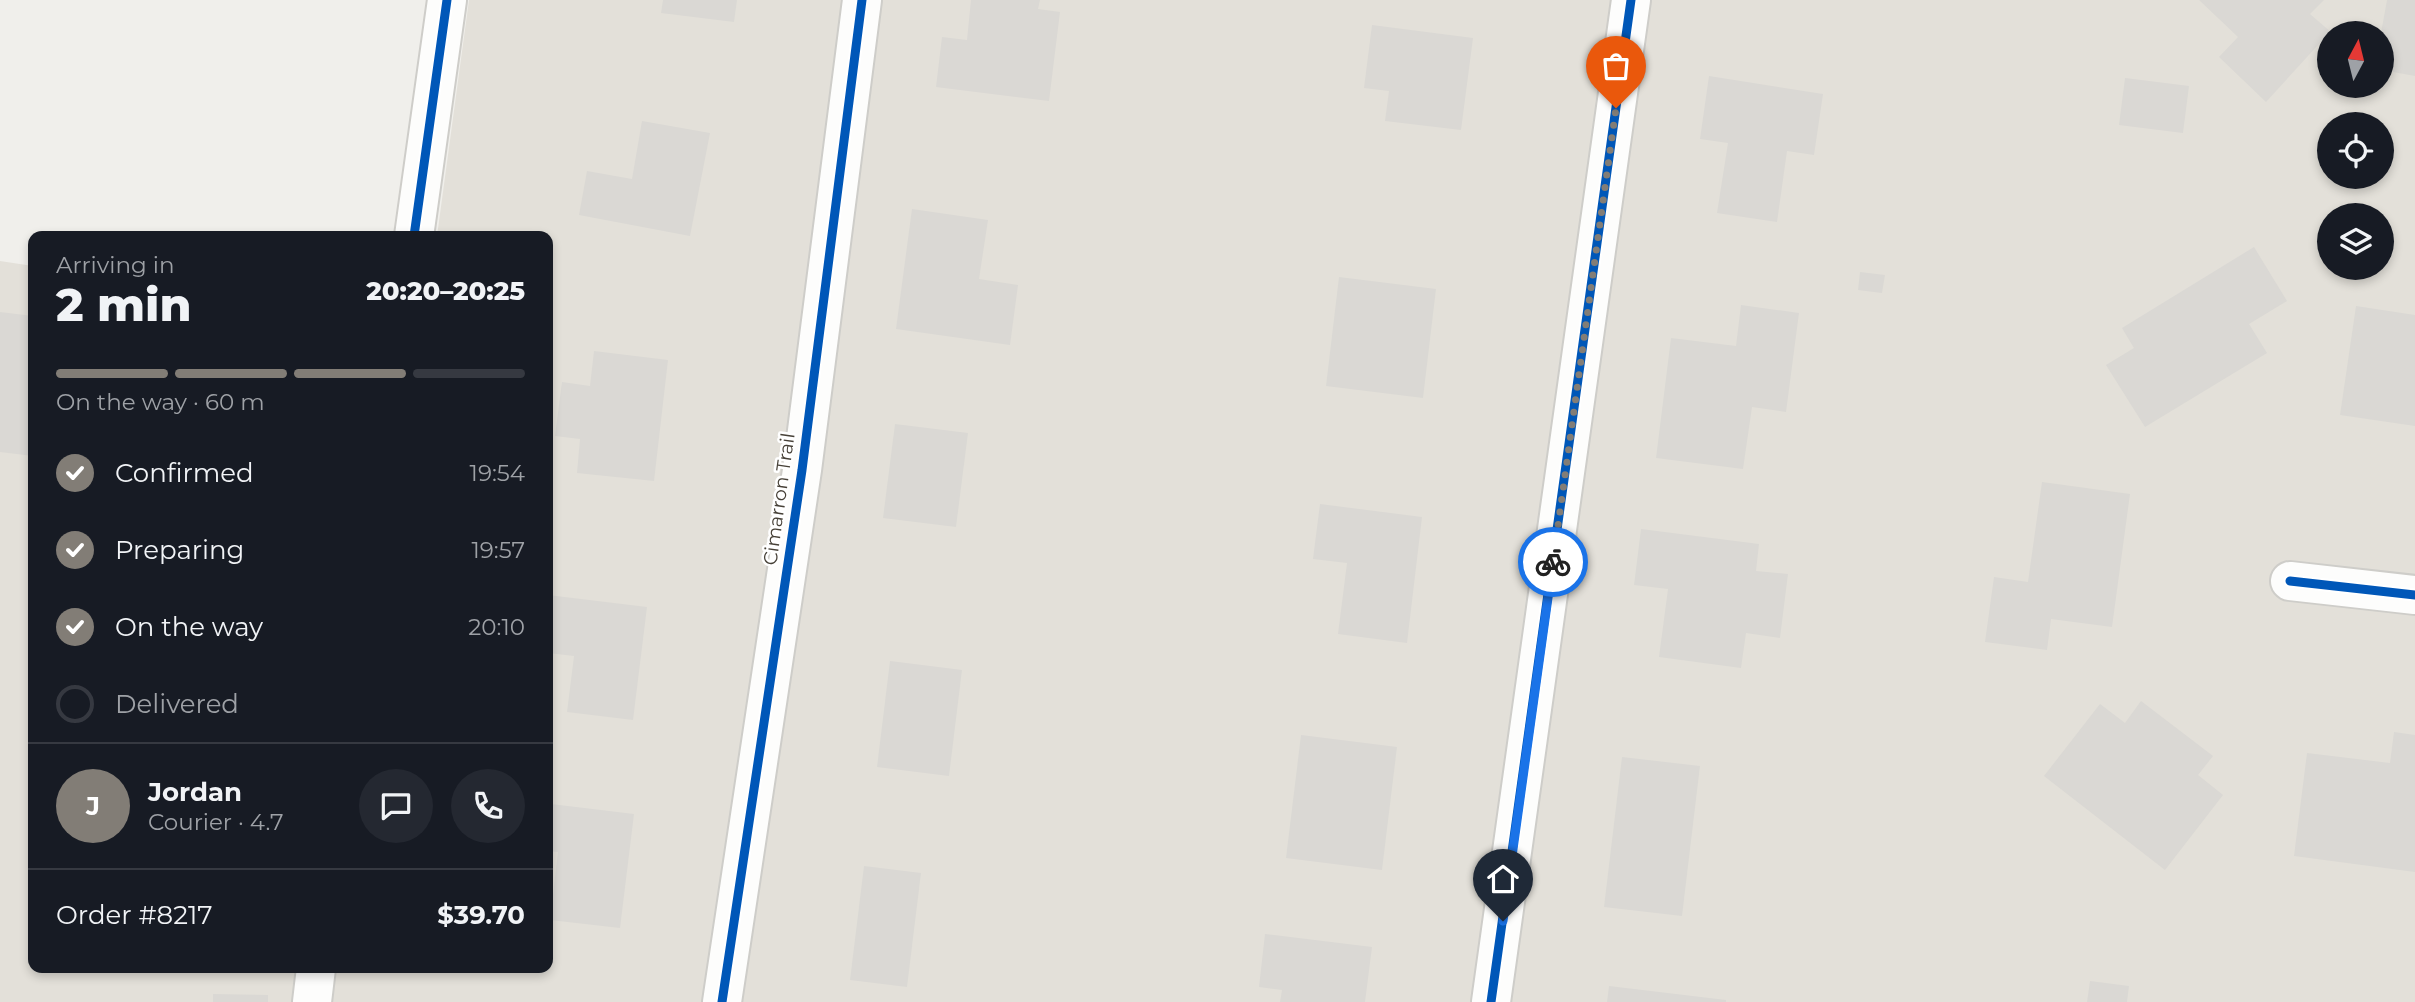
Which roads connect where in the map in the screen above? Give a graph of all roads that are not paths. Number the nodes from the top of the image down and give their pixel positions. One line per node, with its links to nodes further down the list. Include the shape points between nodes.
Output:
1 (447, 0): 4 (street)
2 (862, 0): 9 (street, Cimarron Trail, via 802,470)
3 (1631, 0): 10 (street)
4 (415, 231)
5 (2290, 581): 6 (street)
6 (2415, 595)
7 (316, 973): 8 (street)
8 (312, 1002)
9 (723, 1002)
10 (1491, 1002)

